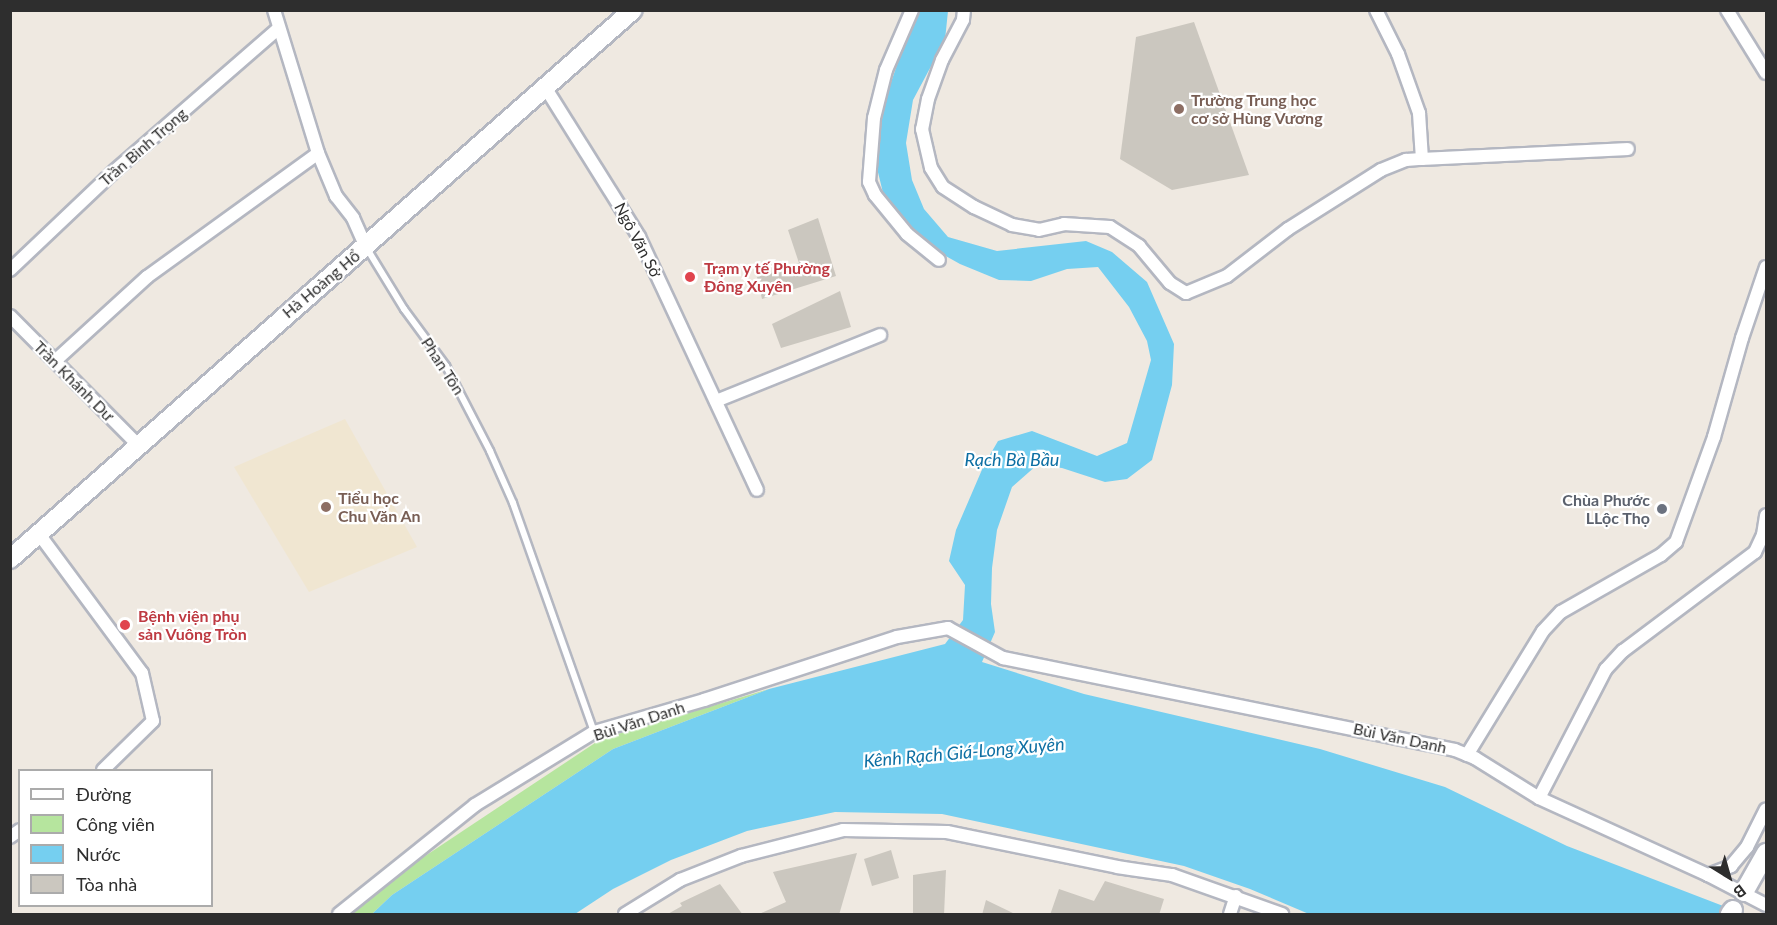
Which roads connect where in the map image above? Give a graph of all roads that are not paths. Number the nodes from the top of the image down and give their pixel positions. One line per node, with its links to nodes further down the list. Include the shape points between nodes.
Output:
1 (274, 10): 7 (street, Phan Tôn)
2 (633, 10): 9 (main road, Hà Hoàng Hổ)
3 (912, 10): 14 (street, via 886,70 876,108 869,182 899,225)
4 (964, 10): 12 (street, via 928,99 922,129 931,168 944,187 1012,225 1039,230 1064,224 1110,227 1139,246 1170,283 1186,293 1227,276 1288,229 1381,170 1406,160)
5 (1376, 10): 12 (street, via 1398,54 1419,113)
6 (1727, 10): 8 (street)
7 (278, 29): 11 (street, Phan Tôn); 16 (street, Trần Bình Trọng, via 111,174)
8 (1767, 74)
9 (545, 87): 13 (main road, Hà Hoàng Hổ); 20 (street, Ngô Văn Sở, via 639,237)
10 (1628, 149): 12 (street)
11 (318, 153): 13 (street, Phan Tôn, via 336,196 353,218); 19 (street, via 147,277)
12 (1422, 159)
13 (366, 247): 21 (main road, Hà Hoàng Hổ); 26 (lane, Phan Tôn, via 404,309 446,366 490,451 513,503)
14 (939, 260)
15 (1767, 267): 27 (street, via 1714,437 1676,542 1661,555 1561,612 1543,631)
16 (10, 270)
17 (10, 316): 19 (street, Trần Khánh Dư)
18 (880, 335): 20 (street)
19 (54, 361): 21 (street, Trần Khánh Dư)
20 (716, 401): 22 (street, Ngô Văn Sở)
21 (138, 445): 24 (main road, Hà Hoàng Hổ)
22 (757, 490)
23 (1767, 515): 29 (street, via 1755,552 1623,651 1606,669)
24 (39, 534): 25 (main road, Hà Hoàng Hổ); 28 (street, via 142,674 153,721)
25 (10, 559)
26 (594, 732): 27 (street, Bùi Văn Danh, via 897,637 948,628 1003,658 1436,744); 37 (street, Bùi Văn Danh, via 476,805)
27 (1471, 757): 29 (street, Bùi Văn Danh)
28 (105, 769)
29 (1537, 797): 32 (street, Bùi Văn Danh)
30 (1767, 809): 32 (street, via 1747,847 1731,866)
31 (1767, 853): 33 (main road)
32 (1708, 875): 33 (street, Bùi Văn Danh)
33 (1744, 892): 35 (street, Bùi Văn Danh); 36 (street)
34 (1236, 897): 38 (street, via 1172,875 947,832 843,830 741,856 680,880); 39 (street); 40 (street)
35 (1767, 905)
36 (1731, 912)
37 (339, 915)
38 (625, 915)
39 (1230, 915)
40 (1282, 915)

